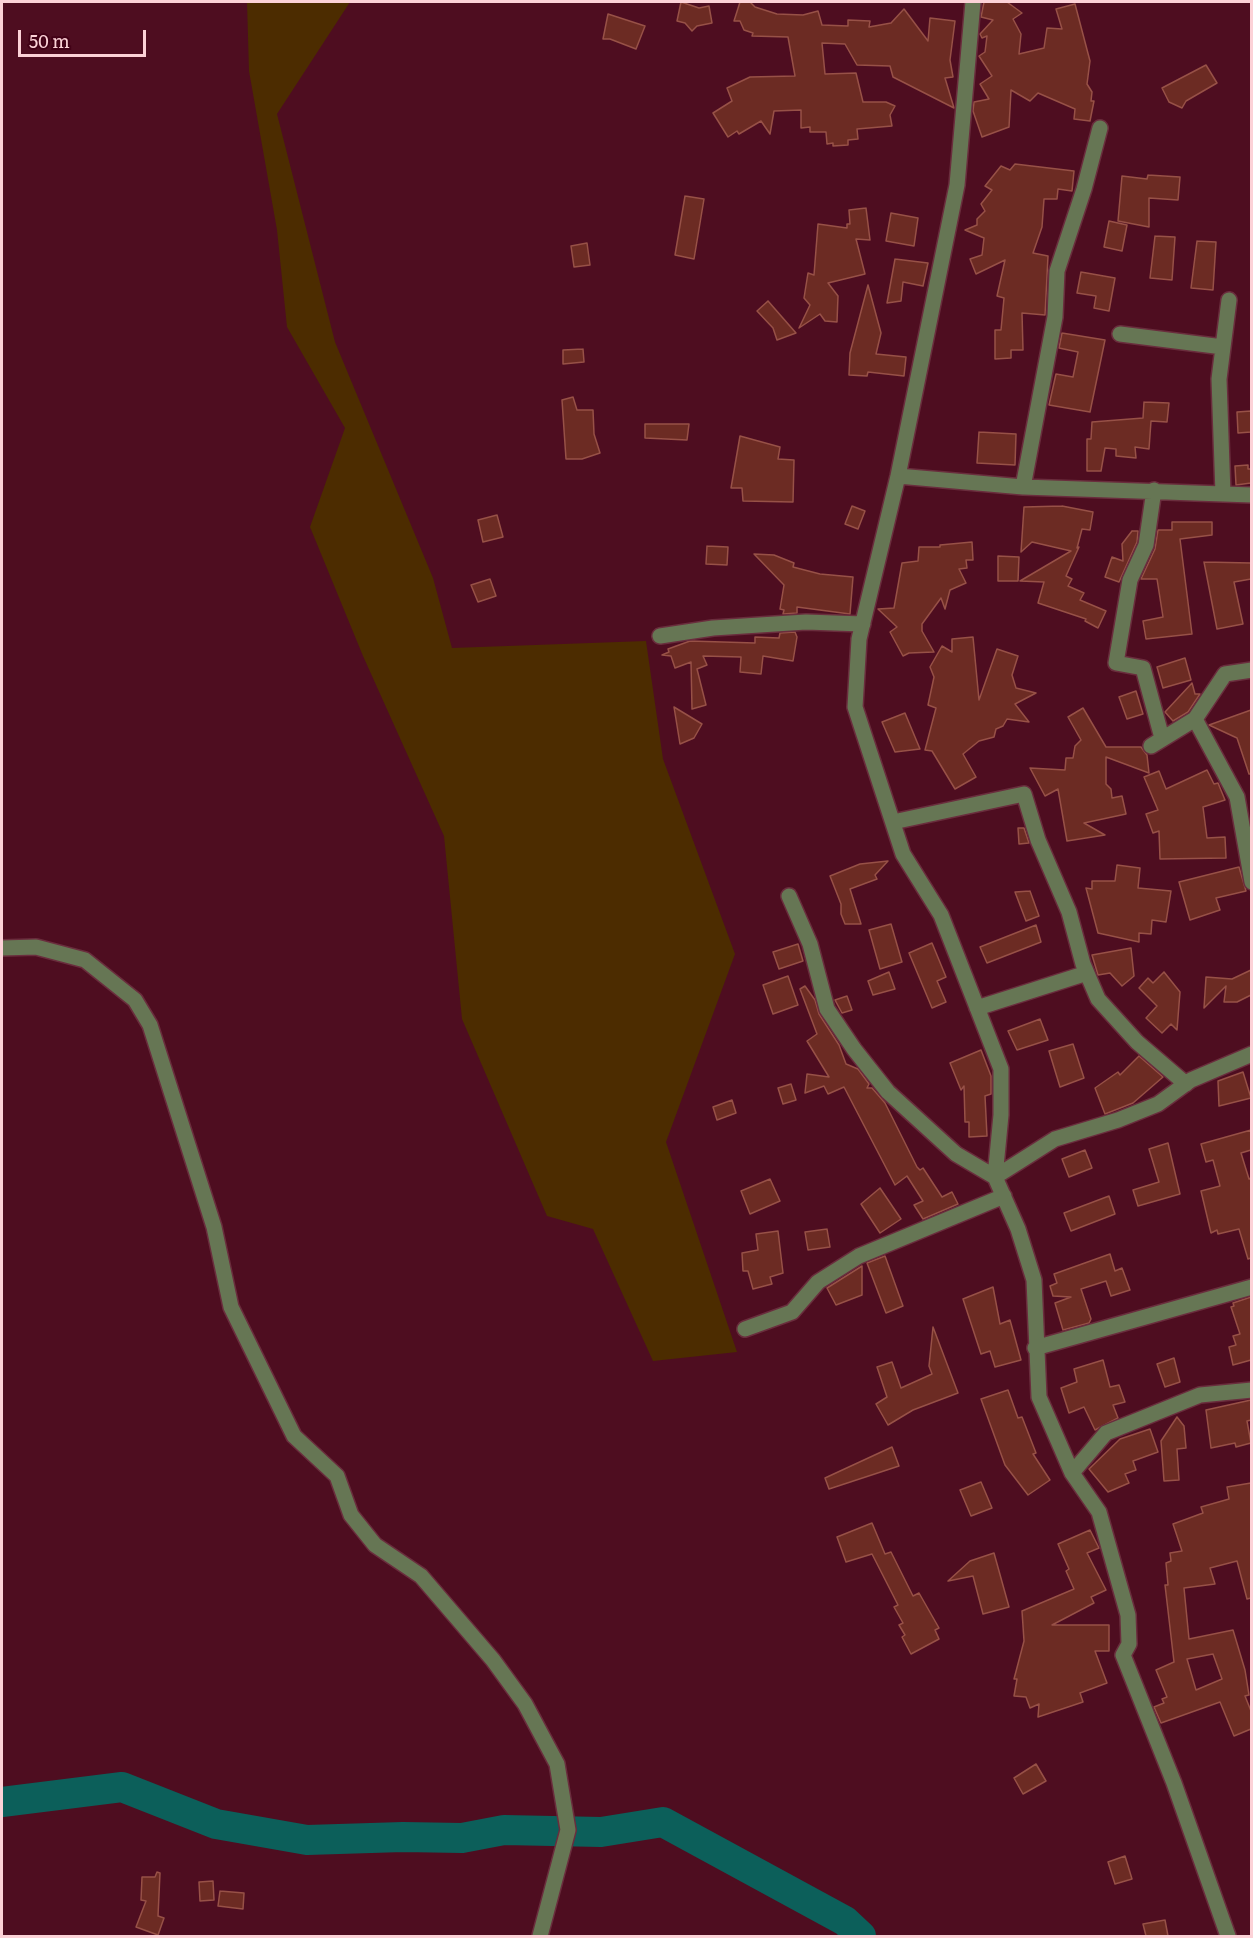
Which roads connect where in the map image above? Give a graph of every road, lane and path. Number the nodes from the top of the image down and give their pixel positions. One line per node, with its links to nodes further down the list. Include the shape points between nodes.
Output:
1 (973, 2): 6 (street, via 957,185)
2 (1100, 128): 7 (street, via 1057,271 1055,317)
3 (1229, 300): 5 (street)
4 (1120, 334): 5 (street)
5 (1223, 347): 9 (street, via 1219,379)
6 (898, 476): 7 (street); 11 (street)
7 (1023, 487): 8 (street)
8 (1154, 490): 9 (street); 14 (street, via 1146,545 1130,580 1116,663 1143,669 1157,742)
9 (1222, 494): 10 (street)
10 (1251, 495)
11 (863, 624): 12 (street, via 806,621); 15 (street, via 855,707)
12 (660, 636)
13 (1251, 670): 14 (street, via 1226,674)
14 (1195, 719): 16 (street, via 1238,797)
15 (893, 822): 19 (street, via 1024,794 1038,840 1069,912); 20 (street, via 903,854 941,915)
16 (1251, 882)
17 (789, 896): 23 (street, via 810,944 827,1009 854,1049 896,1100 956,1154)
18 (2, 948): 30 (street, via 36,947 85,960 135,999 150,1025 214,1227 231,1307 294,1437 337,1476 351,1515 375,1545 421,1576 525,1704 557,1764 568,1830)
19 (1087, 973): 20 (street); 22 (street, via 1098,999 1137,1042)
20 (977, 1008): 23 (street, via 1001,1069)
21 (1251, 1054): 22 (street)
22 (1186, 1084): 23 (street, via 1158,1104 1055,1140)
23 (995, 1177): 24 (street)
24 (1004, 1196): 26 (street, via 859,1256 818,1282 792,1312); 27 (street, via 1034,1280)
25 (1251, 1287): 27 (street)
26 (745, 1329)
27 (1035, 1348): 29 (street, via 1039,1397)
28 (1251, 1390): 29 (street, via 1200,1395 1106,1433)
29 (1072, 1473): 31 (street, via 1099,1512 1128,1615 1130,1644 1123,1655)
30 (540, 1936)
31 (1228, 1936)

